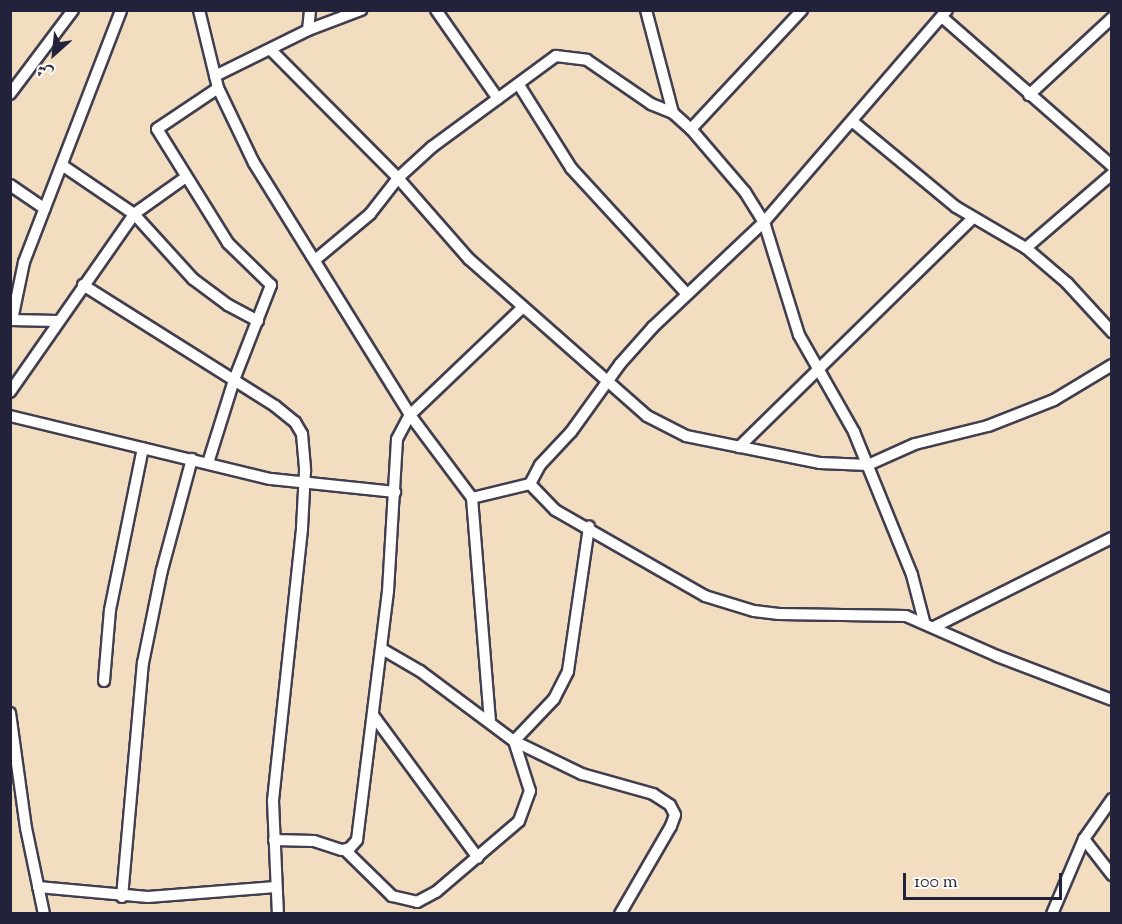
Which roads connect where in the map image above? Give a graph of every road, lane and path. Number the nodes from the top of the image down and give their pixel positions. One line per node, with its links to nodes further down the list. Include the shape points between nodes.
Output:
1 (73, 10): 16 (street)
2 (121, 10): 22 (street)
3 (200, 10): 13 (street)
4 (310, 10): 11 (street)
5 (361, 10): 11 (street)
6 (436, 10): 18 (street)
7 (646, 10): 19 (street)
8 (802, 10): 21 (street)
9 (944, 14): 17 (street); 20 (street)
10 (1112, 18): 17 (street)
11 (308, 30): 12 (street)
12 (271, 50): 13 (street); 26 (street)
13 (215, 76): 15 (street)
14 (519, 84): 18 (street); 19 (street, via 556,56 576,56 651,104); 35 (street, via 571,168)
15 (218, 88): 25 (street, via 157,128); 33 (street, via 254,163)
16 (10, 94)
17 (1029, 95): 23 (street)
18 (498, 99): 26 (street, via 432,147)
19 (673, 113): 21 (street)
20 (852, 121): 30 (street, via 932,189); 31 (street)
21 (691, 129): 31 (street, via 745,192)
22 (62, 165): 28 (street); 29 (street)
23 (1112, 166)
24 (1112, 174): 32 (street)
25 (186, 177): 29 (street); 39 (street, via 234,252 271,285)
26 (398, 178): 33 (street, via 370,214); 36 (street, via 448,238)
27 (10, 185): 28 (street)
28 (45, 209): 37 (street, via 24,262)
29 (134, 214): 34 (street); 39 (street, via 193,279)
30 (973, 218): 32 (street); 42 (street)
31 (764, 222): 35 (street); 42 (street, via 799,335)
32 (1026, 248): 40 (street, via 1067,283)
33 (315, 260): 46 (street)
34 (83, 285): 38 (street); 43 (street)
35 (686, 293): 44 (street)
36 (523, 308): 44 (street); 46 (street)
37 (11, 320): 38 (street)
38 (58, 321): 45 (street)
39 (258, 321): 43 (street)
40 (1112, 332)
41 (1112, 365): 52 (street, via 1054,400 988,426 915,444)
42 (820, 371): 48 (street, via 766,417); 52 (street)
43 (234, 380): 51 (street); 54 (street, via 275,406 300,428 304,442)
44 (608, 382): 48 (street, via 664,427); 53 (street, via 571,432 540,465)
45 (10, 392)
46 (410, 415): 55 (street, via 402,425 396,447); 56 (street)
47 (10, 416): 49 (street)
48 (740, 447): 52 (street, via 820,463)
49 (143, 448): 50 (street); 62 (street, via 110,610)
50 (192, 459): 51 (street); 76 (street, via 162,570 143,663)
51 (208, 464): 54 (street)
52 (868, 465): 59 (street, via 912,575)
53 (530, 484): 56 (street); 57 (street, via 555,510)
54 (304, 485): 55 (street); 70 (street, via 274,776)
55 (395, 492): 61 (street)
56 (472, 498): 66 (street)
57 (589, 527): 59 (street, via 681,583 736,606 779,614 886,613); 67 (street, via 568,671 554,699)
58 (1112, 538): 60 (street)
59 (924, 621): 60 (street)
60 (936, 626): 63 (street, via 997,656)
61 (382, 649): 65 (street); 66 (street)
62 (104, 681)
63 (1112, 700)
64 (10, 713): 74 (street)
65 (373, 715): 71 (street, via 358,835 352,847); 72 (street)
66 (490, 720): 67 (street)
67 (514, 741): 72 (street, via 528,779 528,802 512,828); 79 (street, via 594,779 653,794 673,808 671,826)
68 (1112, 799): 69 (street)
69 (1084, 839): 73 (street); 80 (street)
70 (274, 840): 71 (street, via 314,841); 75 (street)
71 (345, 850): 72 (street, via 392,896 417,902 436,892)
72 (478, 858)
73 (1112, 875)
74 (38, 887): 76 (street); 77 (street)
75 (276, 887): 76 (street); 78 (street)
76 (122, 897)
77 (44, 914)
78 (278, 914)
79 (620, 914)
80 (1052, 914)

